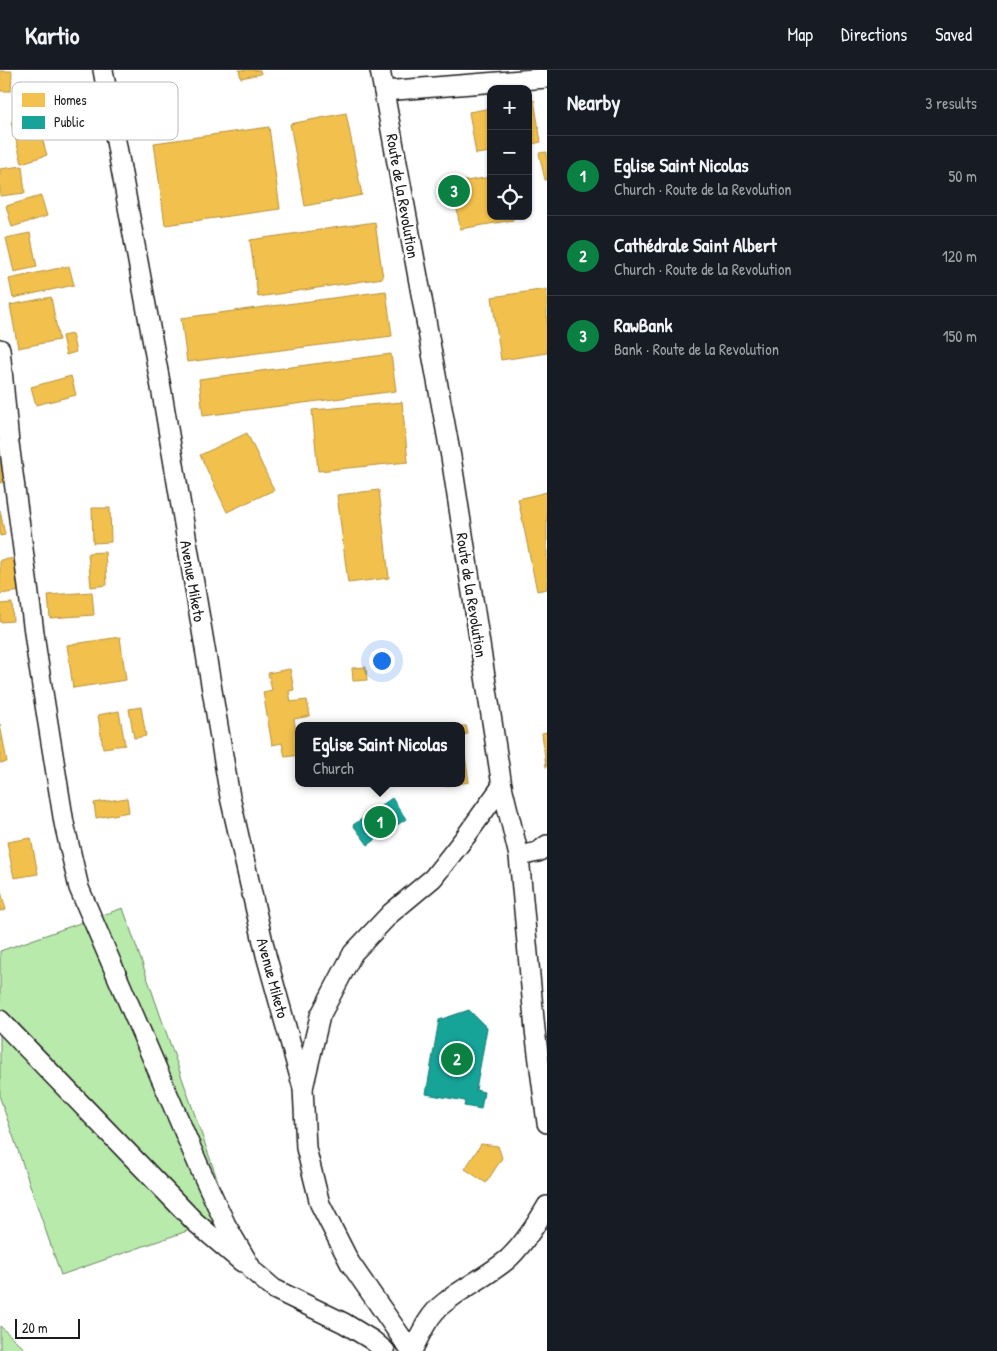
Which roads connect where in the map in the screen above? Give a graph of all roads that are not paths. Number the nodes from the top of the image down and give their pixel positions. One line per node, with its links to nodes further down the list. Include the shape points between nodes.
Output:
1 (380, 70): 5 (street, Route de la Revolution)
2 (455, 70): 4 (street)
3 (547, 78): 4 (street)
4 (445, 86): 5 (street)
5 (384, 91): 8 (street, Route de la Revolution, via 451,457)
6 (116, 140): 12 (street, Avenue Miketo, via 230,797 266,955)
7 (0, 349): 15 (street, via 37,655 64,823 79,888 201,1171 226,1225)
8 (502, 786): 10 (street, Route de la Revolution); 12 (street, via 433,878 391,913 353,953 320,1016)
9 (544, 849): 10 (street)
10 (519, 856): 13 (street, Route de la Revolution)
11 (0, 1020): 15 (street, via 195,1222)
12 (303, 1088): 17 (street, via 306,1148 320,1204 350,1263)
13 (547, 1123)
14 (547, 1206): 17 (street, via 530,1234 508,1258 442,1304)
15 (253, 1270): 16 (street, via 274,1289 344,1323)
16 (385, 1351)
17 (411, 1351)

